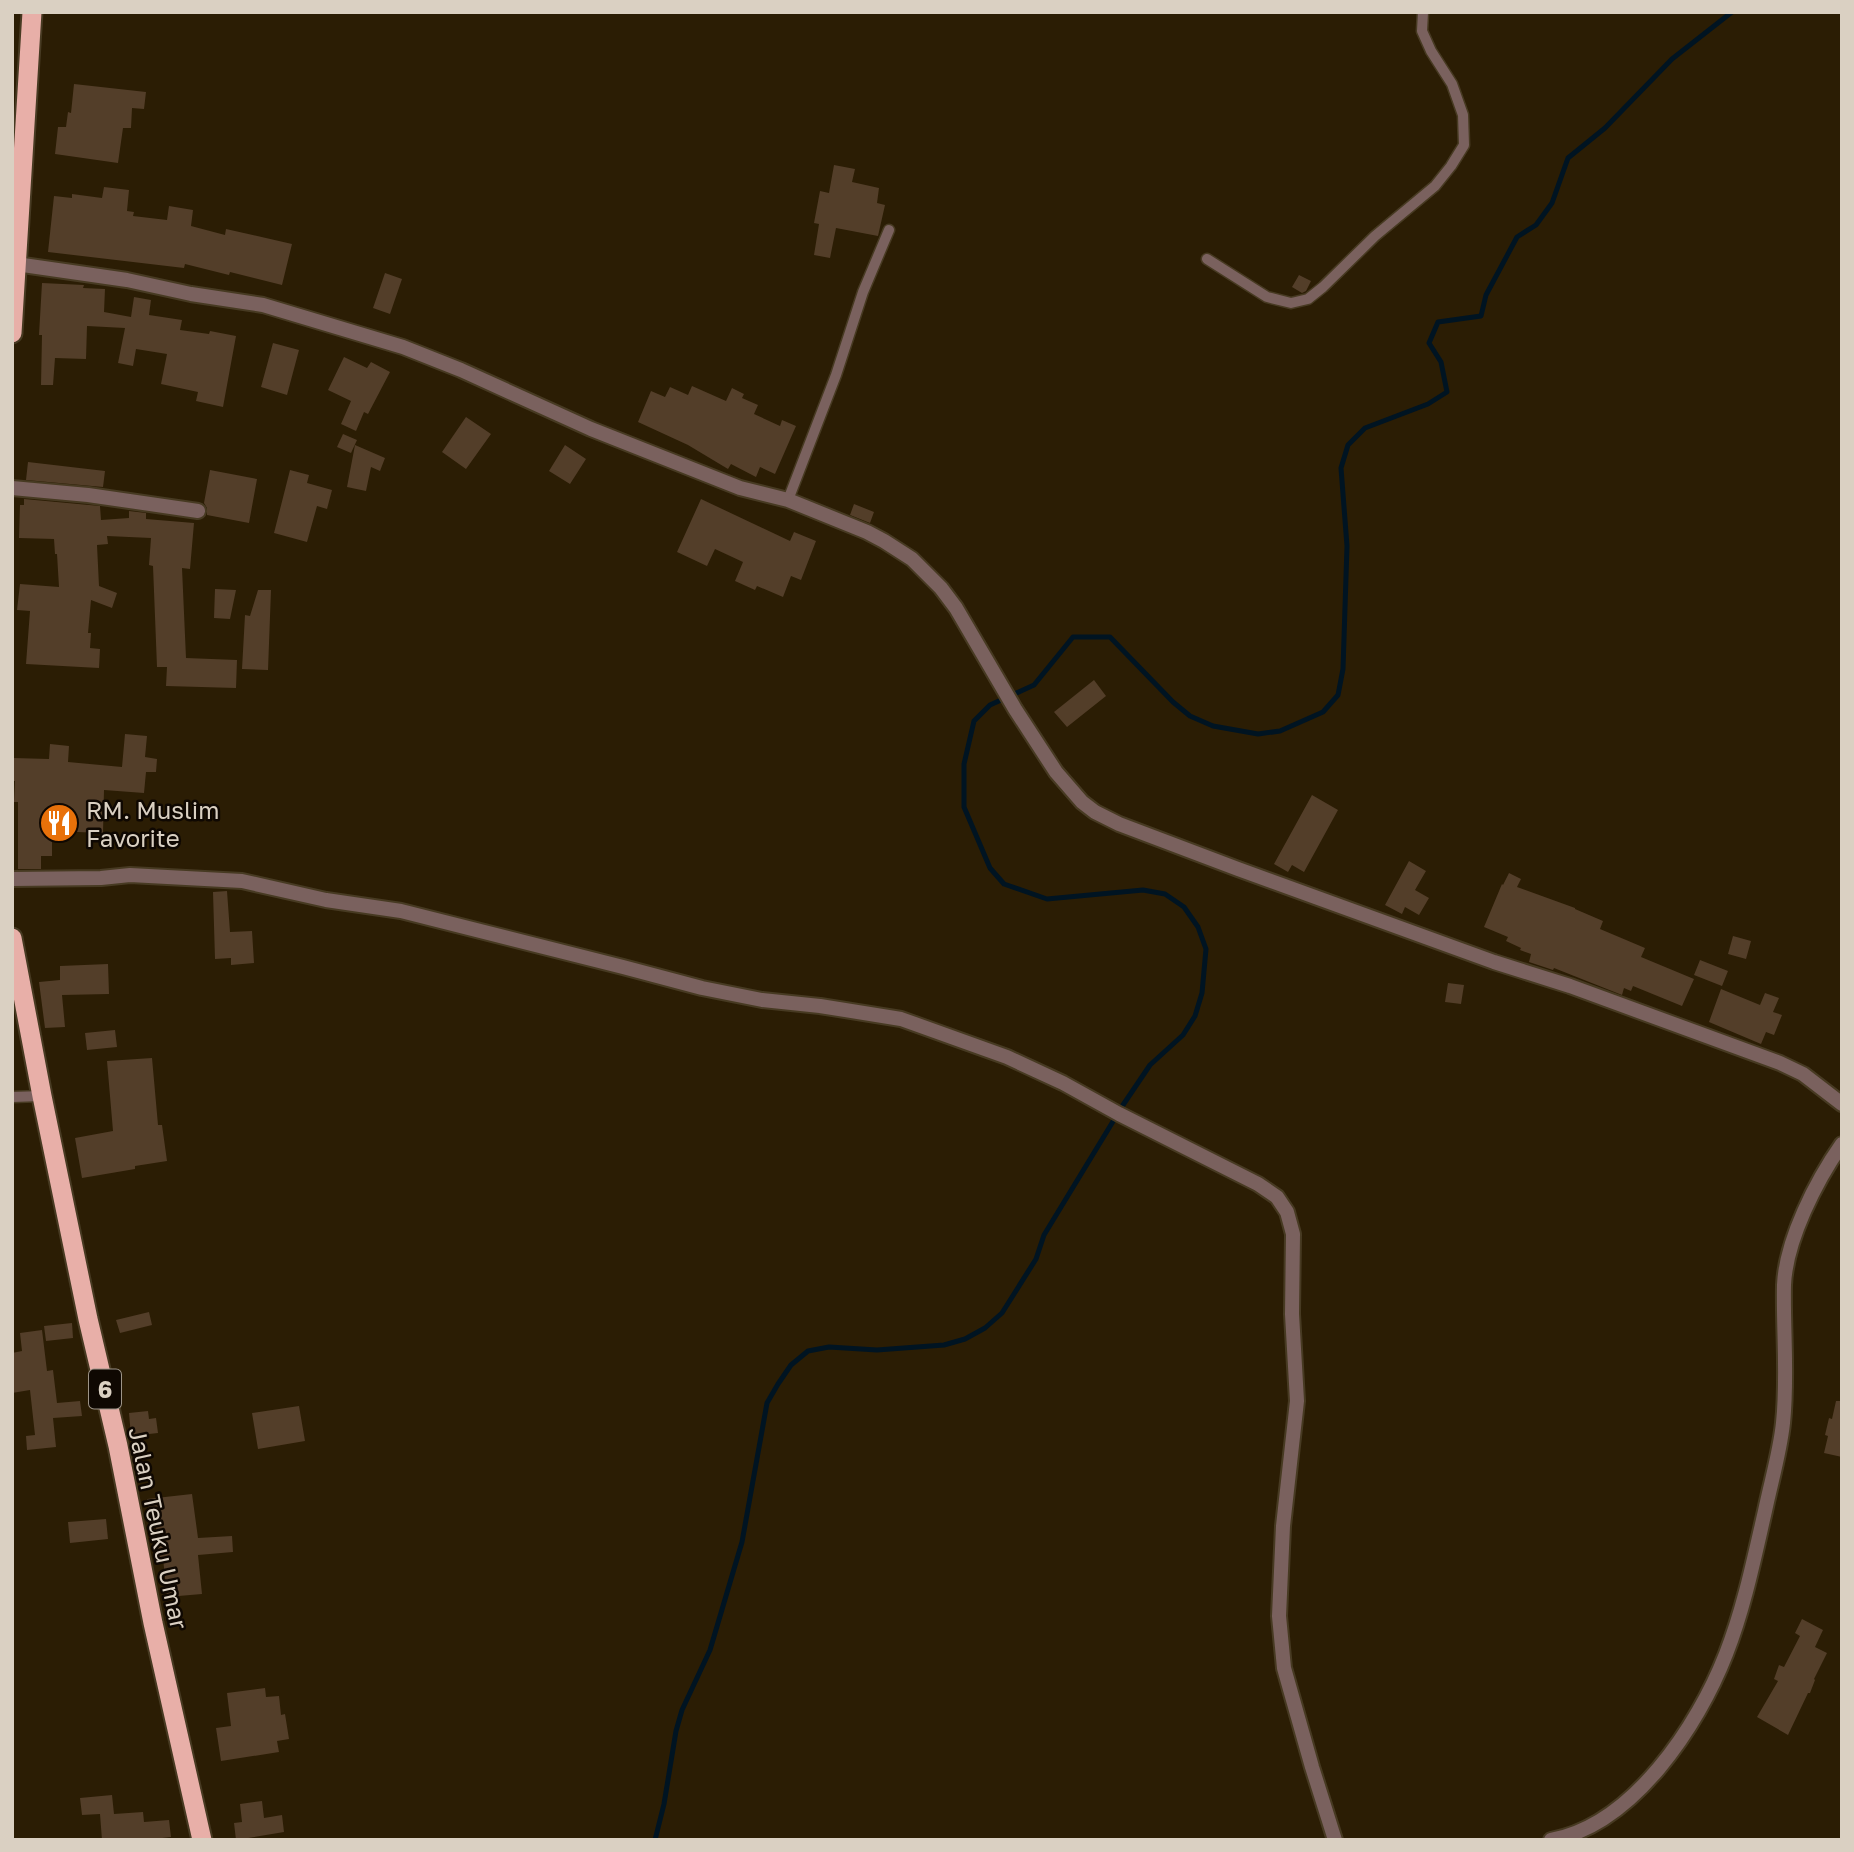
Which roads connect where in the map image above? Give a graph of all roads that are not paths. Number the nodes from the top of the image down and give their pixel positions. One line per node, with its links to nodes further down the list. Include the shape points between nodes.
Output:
1 (33, 12): 5 (highway)
2 (1423, 12): 4 (lane, via 1422,31 1452,84 1463,115 1464,145 1435,186 1308,299 1291,303 1267,298)
3 (890, 230): 8 (lane)
4 (1207, 258)
5 (16, 264): 6 (highway); 8 (street, via 127,280 306,317 427,356 591,429 740,488)
6 (12, 333)
7 (12, 488): 9 (street)
8 (788, 500): 15 (street, via 884,541 912,559 935,582 956,608 1056,772 1095,812 1250,873 1780,1063 1803,1074)
9 (198, 512)
10 (12, 879): 18 (street, via 130,875 242,881 401,911 702,988 901,1019 1063,1083 1258,1184 1287,1212 1293,1234 1297,1401 1283,1526 1279,1616 1284,1668)
11 (12, 938): 12 (highway, Jalan Teuku Umar / 6)
12 (16, 978): 13 (highway, Jalan Teuku Umar / 6)
13 (42, 1096): 14 (lane); 17 (highway, Jalan Teuku Umar / 6)
14 (12, 1097)
15 (1842, 1104)
16 (1842, 1144): 19 (street, via 1809,1200 1792,1245 1784,1282 1783,1424 1751,1572 1726,1654 1675,1748 1641,1788 1601,1819)
17 (202, 1840)
18 (1335, 1840)
19 (1551, 1840)

